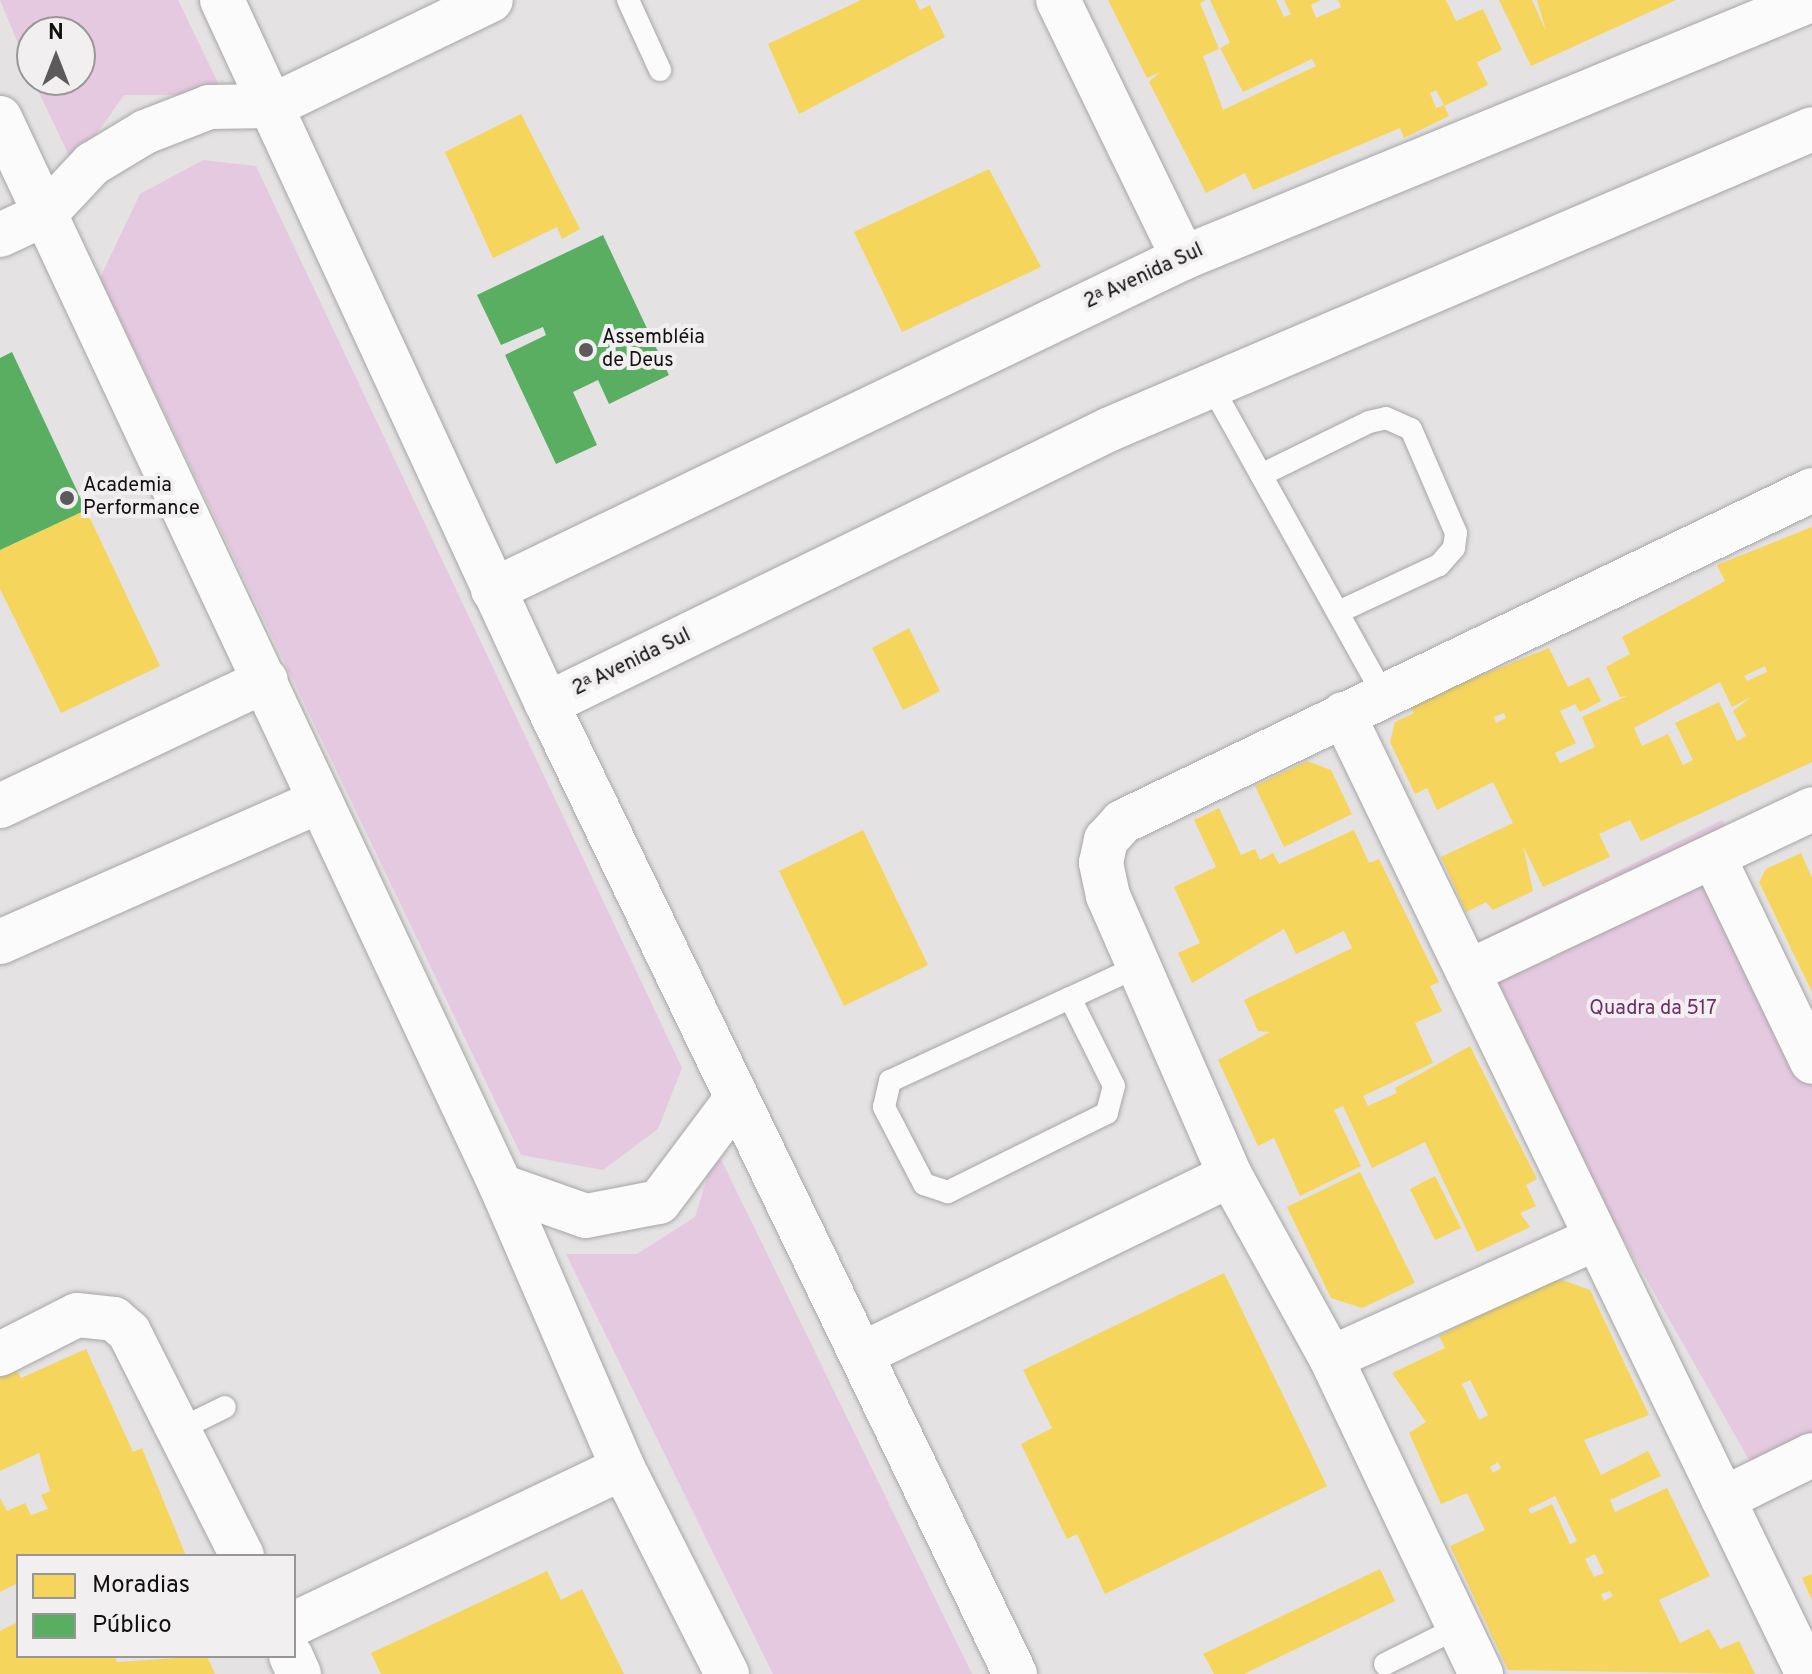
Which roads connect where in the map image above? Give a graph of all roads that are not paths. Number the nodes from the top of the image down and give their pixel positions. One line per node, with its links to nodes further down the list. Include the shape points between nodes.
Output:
1 (222, 0): 7 (street)
2 (491, 0): 7 (street)
3 (628, 0): 6 (lane)
4 (1058, 0): 12 (street)
5 (1790, 4): 12 (street, 2ᵃ Avenida Sul)
6 (660, 70)
7 (272, 106): 10 (street, via 209,107 145,132 92,164); 16 (street)
8 (0, 118): 10 (street)
9 (1812, 129): 13 (street, 2ᵃ Avenida Sul)
10 (45, 214): 11 (street); 18 (street)
11 (0, 235)
12 (1183, 258): 16 (street, 2ᵃ Avenida Sul)
13 (1211, 385): 14 (lane); 20 (street, 2ᵃ Avenida Sul)
14 (1261, 475): 17 (lane); 17 (lane, via 1369,422 1386,418 1411,429 1456,533 1454,548 1439,565)
15 (1812, 490): 19 (street)
16 (493, 590): 20 (street)
17 (1338, 612): 19 (lane)
18 (266, 680): 22 (street); 23 (street)
19 (1383, 694): 21 (street)
20 (547, 704): 31 (street)
21 (1343, 714): 27 (street, via 1122,822 1106,840 1101,863 1108,896); 28 (street)
22 (320, 801): 26 (street); 33 (street)
23 (0, 806)
24 (1812, 809): 25 (street)
25 (1714, 858): 28 (street); 30 (street)
26 (0, 942)
27 (1139, 966): 29 (lane); 32 (street)
28 (1472, 970): 34 (street)
29 (1070, 998): 29 (lane, via 890,1081 884,1107 924,1184 948,1192 1107,1113 1114,1086)
30 (1812, 1062)
31 (736, 1099): 33 (street, via 659,1202 586,1216 538,1206); 35 (street)
32 (1230, 1175): 35 (street); 37 (street)
33 (501, 1186): 41 (street)
34 (1595, 1239): 37 (street); 42 (street)
35 (864, 1353): 48 (street)
36 (0, 1354): 39 (street, via 77,1315 114,1319 129,1332)
37 (1331, 1358): 45 (street)
38 (225, 1407): 39 (lane)
39 (178, 1430): 43 (street)
40 (1812, 1455): 42 (street)
41 (623, 1468): 44 (street); 47 (street)
42 (1723, 1499): 50 (street)
43 (241, 1554)
44 (296, 1623)
45 (1459, 1627): 46 (lane); 49 (street)
46 (1385, 1664)
47 (727, 1674)
48 (1015, 1674)
49 (1481, 1674)
50 (1808, 1674)

